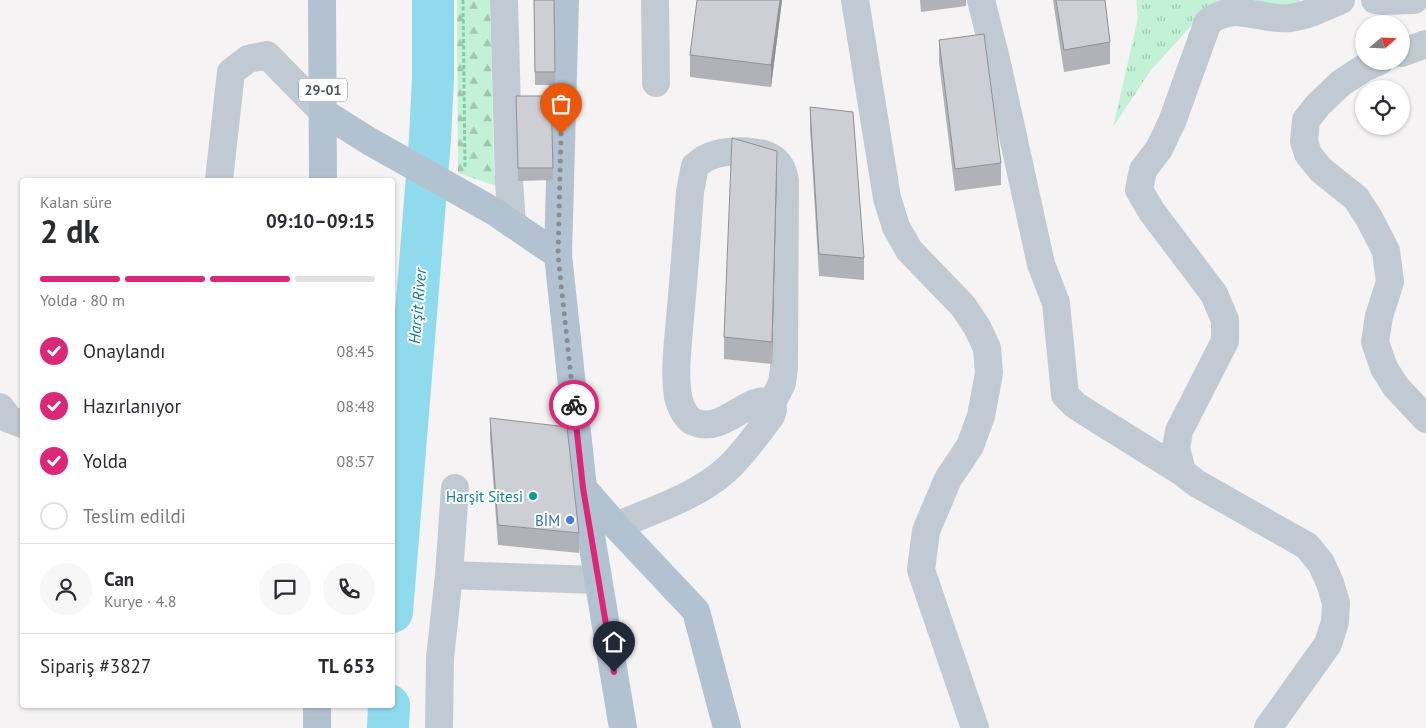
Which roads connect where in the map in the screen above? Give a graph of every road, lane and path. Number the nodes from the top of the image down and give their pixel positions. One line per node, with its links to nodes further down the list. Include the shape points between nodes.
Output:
1 (322, 0): 14 (main road, 29-01 / 29-01)
2 (504, 0): 17 (street, via 509,182)
3 (564, 0): 18 (main road)
4 (655, 0): 13 (street)
5 (855, 0): 32 (street, via 887,198 896,227 909,250 963,306 978,327 987,348 989,372 981,416 970,446 948,479 926,532 921,570)
6 (981, 0): 21 (street, via 1041,264 1056,303 1065,395 1080,409)
7 (1341, 0): 21 (street, via 1304,16 1269,18 1231,12 1208,22 1172,122 1159,149 1143,170 1139,190 1214,294 1225,320 1225,341 1179,430 1176,448)
8 (1375, 0): 9 (street)
9 (1414, 0)
10 (1426, 44): 11 (street)
11 (1410, 50)
12 (1361, 70): 20 (street, via 1341,83 1318,105 1306,120 1304,141 1308,154 1321,170 1356,198 1386,251 1390,282 1375,342 1384,368 1396,387)
13 (656, 83)
14 (323, 112): 15 (street, via 267,55 248,58 231,72); 16 (main road, 29-01 / 29-01); 17 (main road)
15 (219, 178)
16 (323, 178)
17 (504, 218): 18 (main road)
18 (558, 255): 23 (main road)
19 (772, 403): 19 (street, via 782,383 784,368 785,181 780,164 768,157 749,151 726,152 707,157 696,166 690,192 676,368 678,399 687,417 695,422 712,424 756,402 766,400); 24 (street, via 770,416 726,470 698,490)
20 (1426, 420)
21 (1182, 472): 33 (street, via 1307,546 1330,583 1336,603 1335,622 1328,644)
22 (455, 488): 25 (street)
23 (583, 488): 24 (main road); 26 (main road)
24 (616, 526): 31 (main road, via 696,611)
25 (449, 575): 26 (street); 29 (street, via 440,658)
26 (598, 580): 30 (main road)
27 (317, 708): 28 (main road)
28 (317, 728)
29 (439, 728)
30 (623, 728)
31 (727, 728)
32 (975, 728)
33 (1268, 728)

